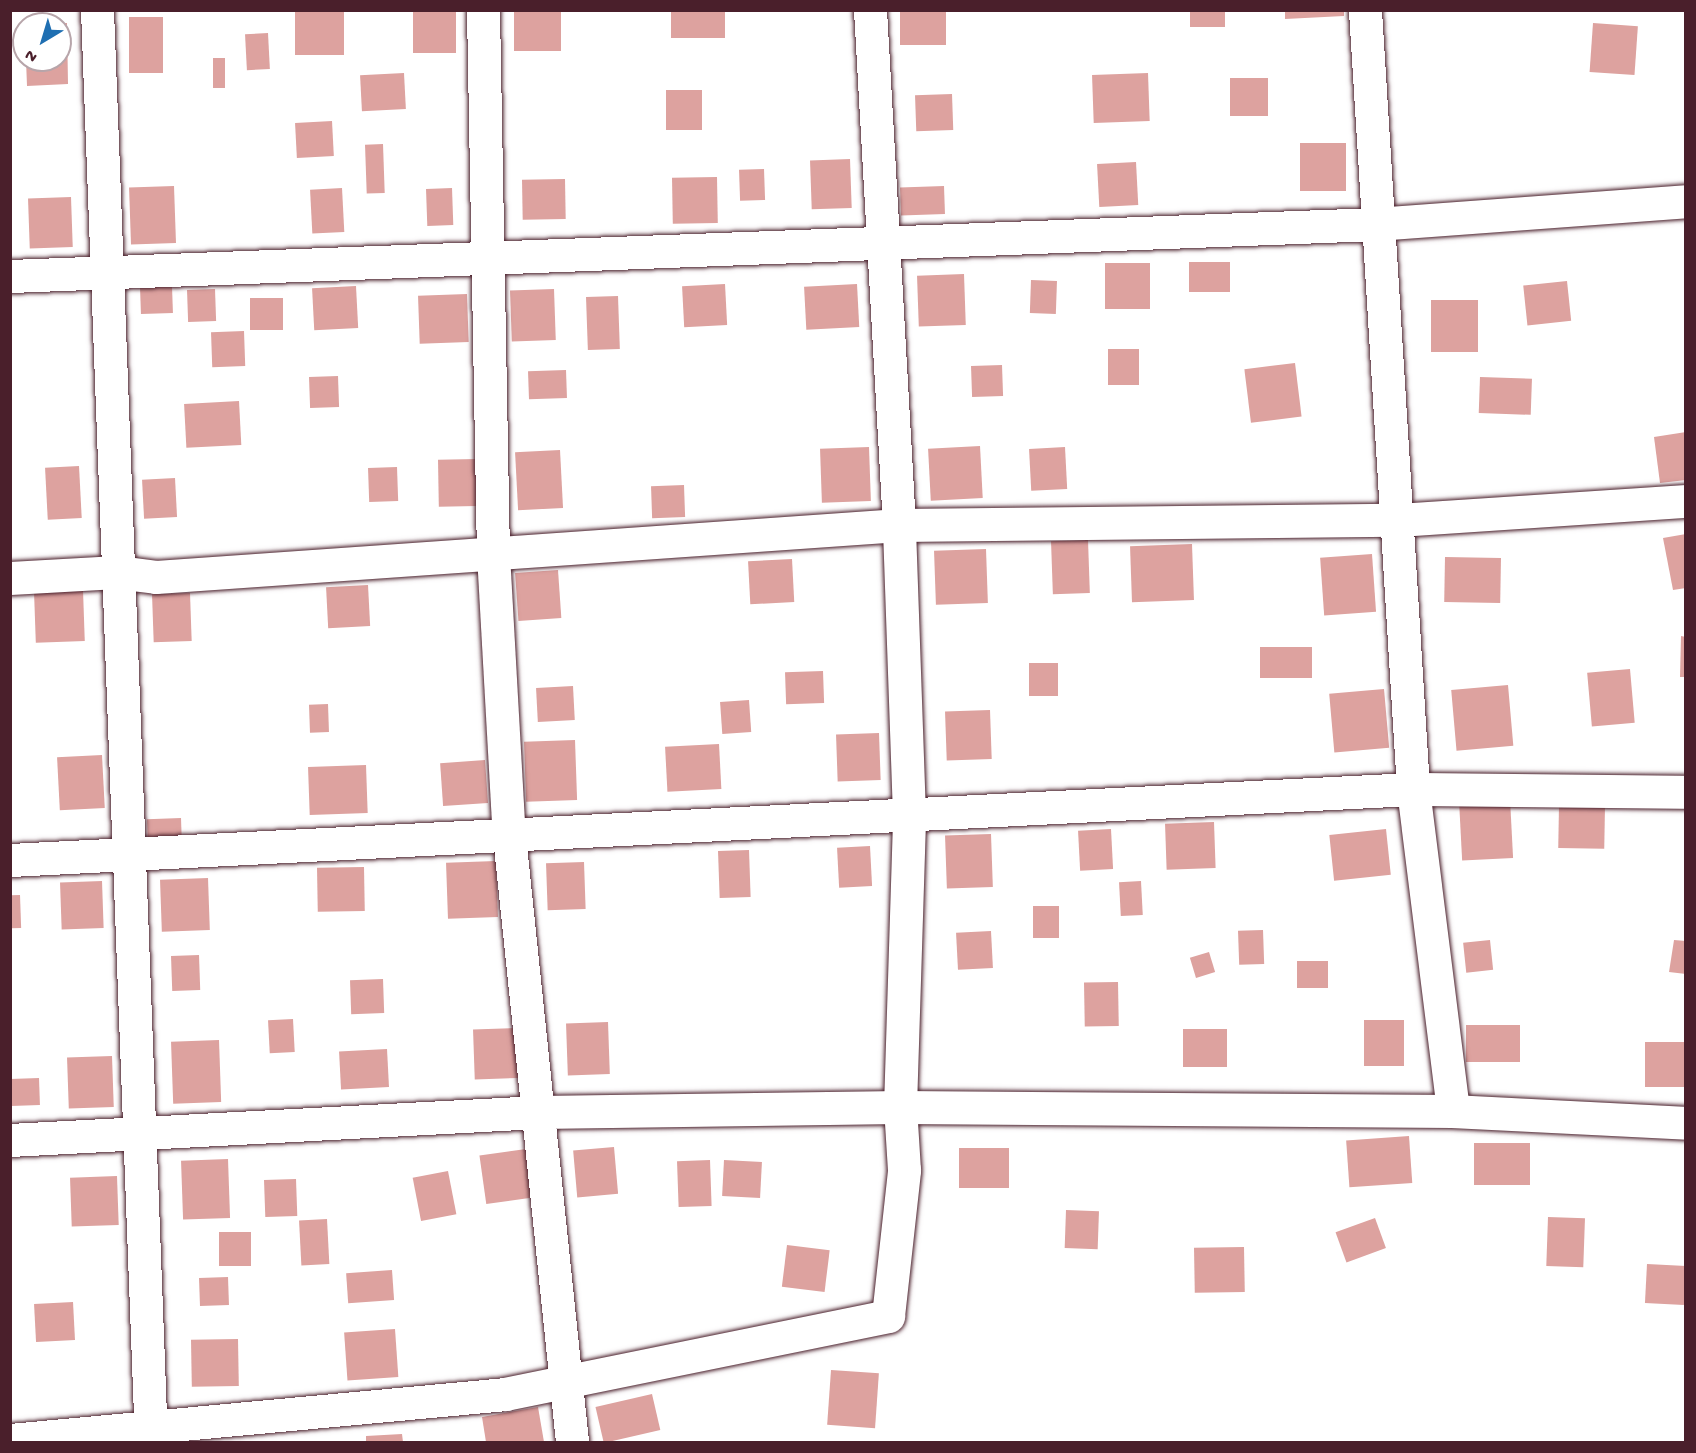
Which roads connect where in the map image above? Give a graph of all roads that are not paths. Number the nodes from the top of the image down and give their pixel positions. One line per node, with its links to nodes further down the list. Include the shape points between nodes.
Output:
1 (97, 10): 9 (street)
2 (483, 10): 8 (street)
3 (870, 10): 7 (street)
4 (1365, 10): 6 (street)
5 (1686, 201): 6 (street)
6 (1375, 224): 7 (street); 12 (street)
7 (886, 244): 8 (street); 13 (street)
8 (485, 261): 9 (street); 14 (street)
9 (105, 272): 10 (street); 15 (street)
10 (10, 276)
11 (1686, 501): 12 (street)
12 (1398, 520): 13 (street); 17 (street)
13 (899, 525): 14 (street); 19 (street)
14 (493, 554): 15 (street, via 156,577); 20 (street)
15 (117, 572): 16 (street); 21 (street)
16 (10, 578)
17 (1413, 789): 18 (street); 19 (street); 24 (street)
18 (1686, 792)
19 (909, 815): 20 (street); 23 (street)
20 (509, 836): 21 (street); 25 (street)
21 (128, 855): 22 (street); 27 (street)
22 (10, 861)
23 (900, 1107): 24 (street); 25 (street); 29 (street, via 904,1170 888,1316)
24 (1453, 1111): 26 (street)
25 (539, 1112): 27 (street); 29 (street)
26 (1686, 1123)
27 (136, 1131): 28 (street); 30 (street)
28 (10, 1140)
29 (568, 1378): 30 (street, via 505,1394); 32 (street)
30 (150, 1436): 31 (street)
31 (10, 1440)
32 (572, 1443)

